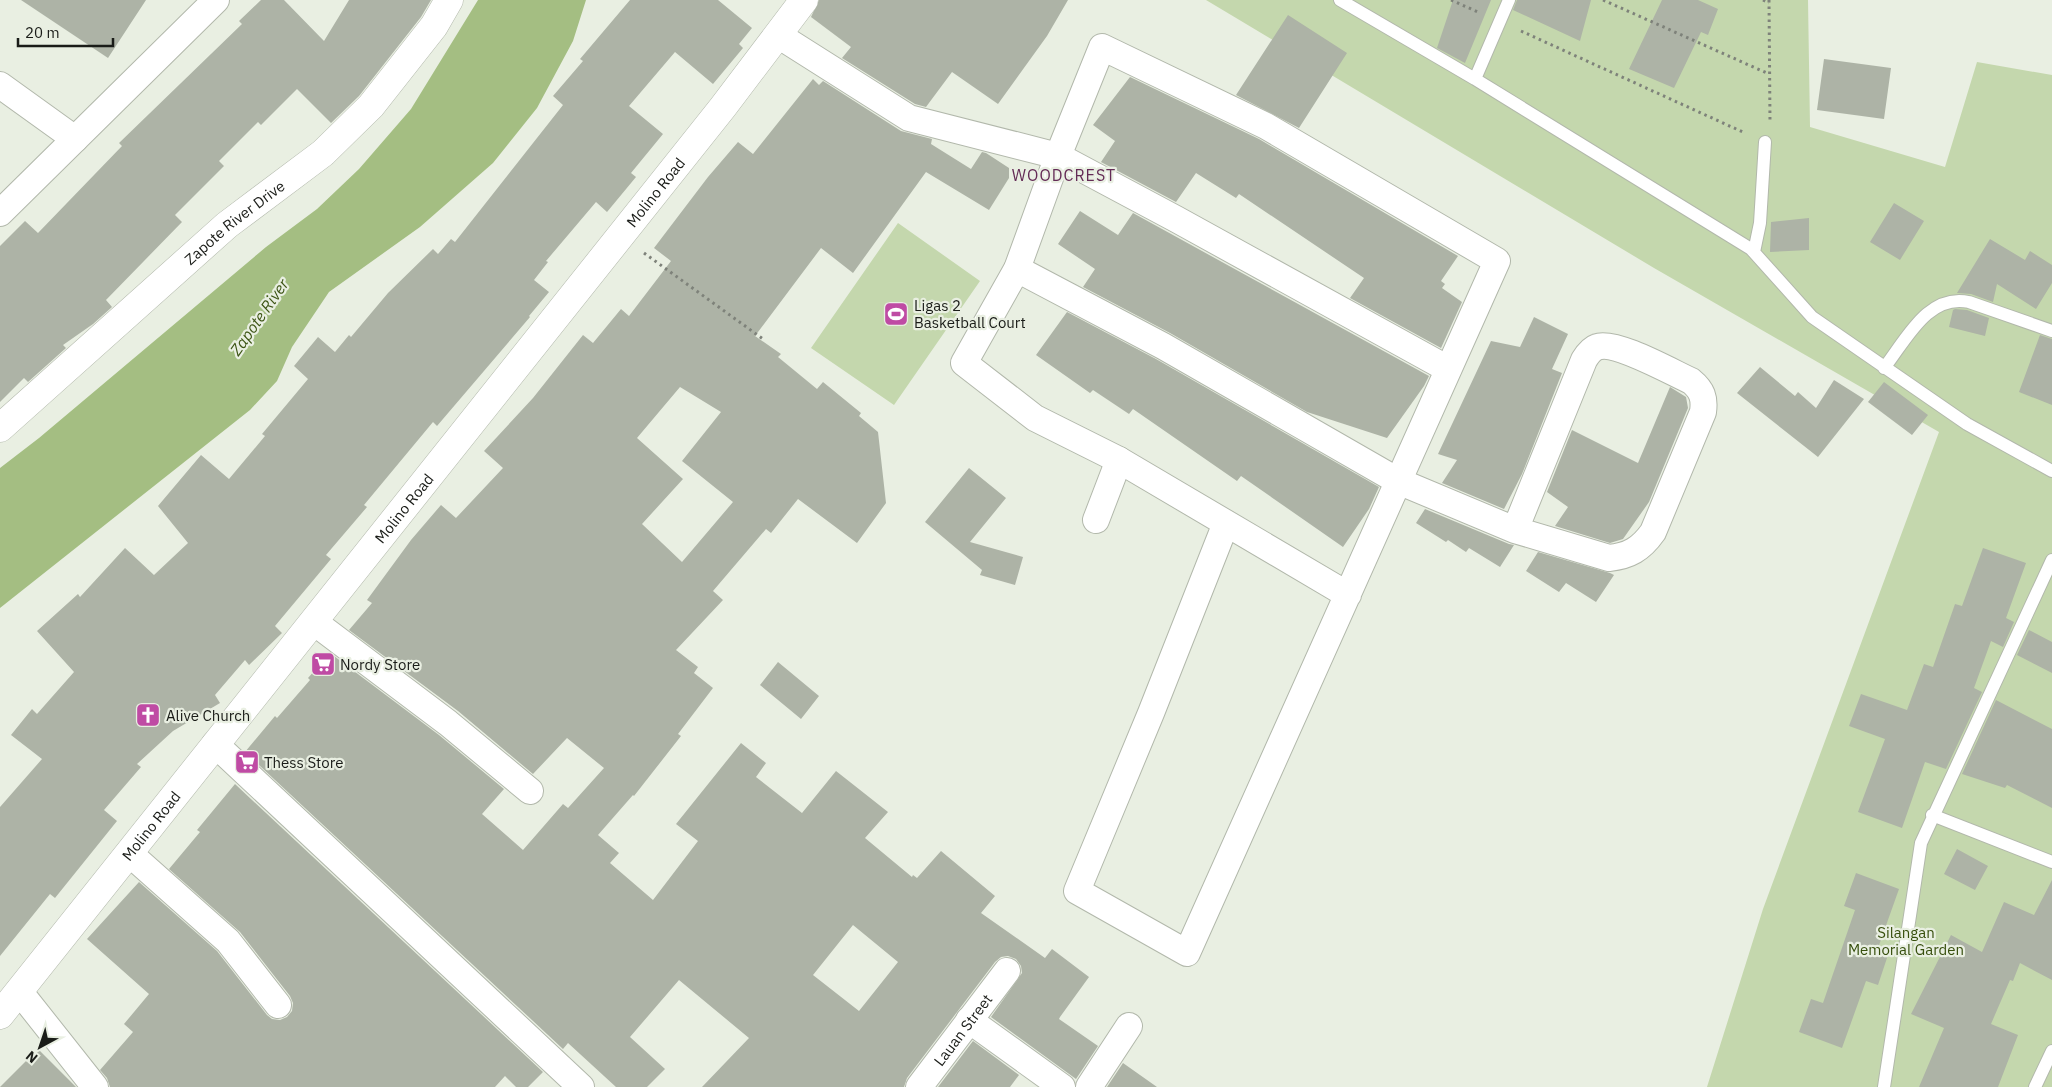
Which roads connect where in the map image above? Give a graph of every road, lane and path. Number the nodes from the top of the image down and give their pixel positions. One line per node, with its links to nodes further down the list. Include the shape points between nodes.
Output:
1 (216, 0): 15 (street)
2 (449, 0): 26 (main road, Zapote River Drive, via 434,26 371,106 323,153 227,225)
3 (804, 0): 11 (main road, Molino Road)
4 (1340, 0): 13 (lane)
5 (1451, 0): 10 (path)
6 (1509, 0): 10 (lane)
7 (1603, 0): 12 (path)
8 (1763, 0): 9 (path)
9 (1769, 1): 12 (path)
10 (1500, 22): 13 (lane); 16 (path)
11 (778, 34): 17 (street, via 908,118); 35 (main road, Molino Road)
12 (1769, 74): 16 (path, via 1771,144)
13 (1475, 79): 20 (lane)
14 (0, 84): 15 (street)
15 (75, 139): 18 (street)
16 (1764, 142): 20 (lane, via 1760,223)
17 (1058, 156): 21 (street); 25 (street); 25 (street, via 1102,47 1266,126 1497,261)
18 (0, 213)
19 (638, 248): 23 (path)
20 (1754, 252): 24 (lane, via 1812,316)
21 (1017, 269): 27 (street, via 964,363 1036,418); 29 (street, via 1163,346)
22 (2052, 331): 24 (lane, via 1969,302 1946,301 1926,314)
23 (763, 339)
24 (1884, 368): 28 (lane, via 1967,424)
25 (1448, 369): 29 (street)
26 (0, 428)
27 (1119, 460): 30 (street); 31 (street)
28 (2052, 471)
29 (1398, 481): 32 (street); 34 (street)
30 (1096, 520)
31 (1226, 523): 34 (street); 34 (street, via 1077,891 1187,953)
32 (1515, 530): 32 (street, via 1589,352 1597,347 1616,347 1698,387 1703,394 1703,412 1653,532 1635,551 1609,558)
33 (2052, 560): 38 (lane)
34 (1348, 595)
35 (314, 622): 36 (main road, Molino Road); 37 (street, via 448,723)
36 (215, 744): 39 (main road, Molino Road); 49 (street)
37 (530, 791)
38 (1932, 815): 40 (lane); 53 (lane, via 1921,843)
39 (129, 853): 42 (main road, Molino Road); 43 (street, via 228,941)
40 (2052, 862)
41 (1007, 971): 45 (street, Lauan Street)
42 (20, 991): 44 (main road, Molino Road); 48 (street)
43 (278, 1005)
44 (0, 1015)
45 (969, 1020): 50 (street, Lauan Street); 51 (street)
46 (1129, 1026): 52 (street)
47 (2052, 1051): 54 (lane)
48 (96, 1087)
49 (580, 1087)
50 (919, 1087)
51 (1062, 1087)
52 (1089, 1087)
53 (1884, 1087)
54 (2035, 1087)

